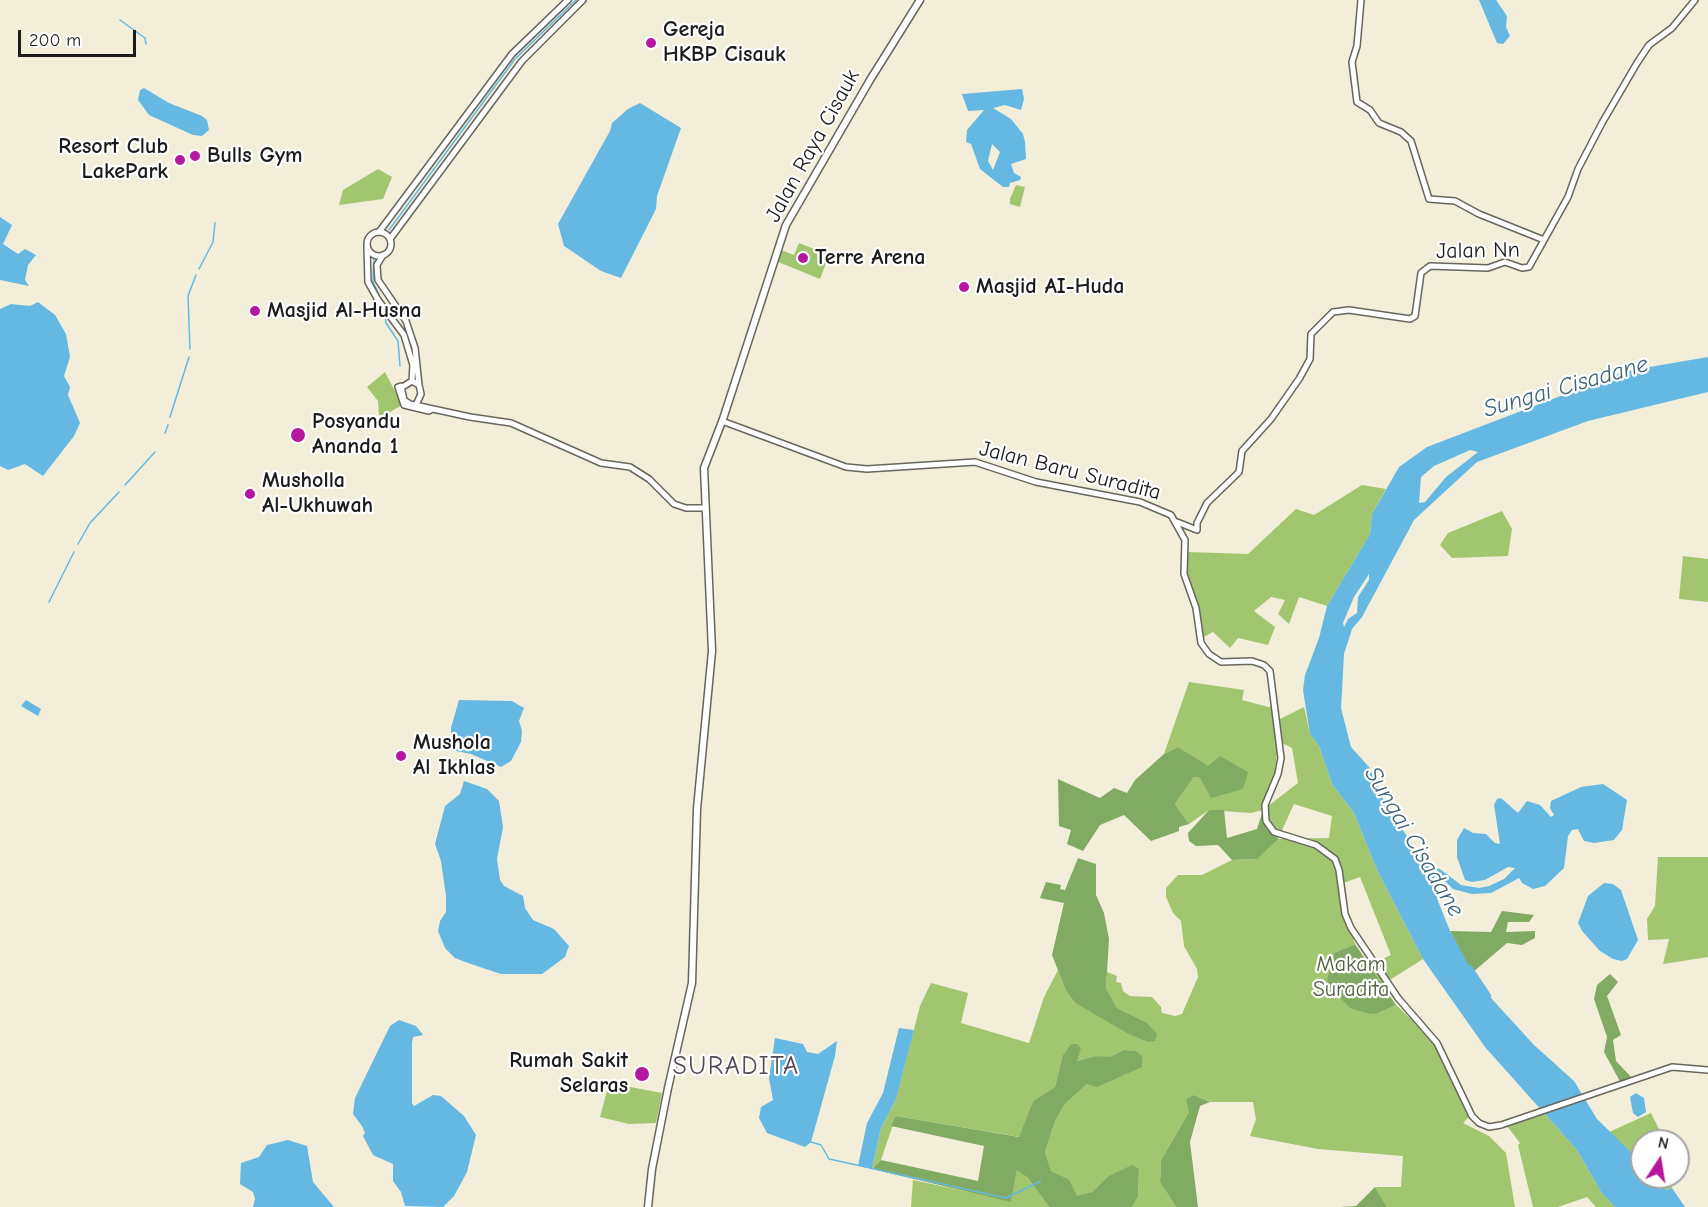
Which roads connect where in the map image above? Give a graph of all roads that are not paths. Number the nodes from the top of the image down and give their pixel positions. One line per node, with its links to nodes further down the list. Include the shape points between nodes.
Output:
1 (568, 0): 6 (street, via 526,39)
2 (583, 0): 7 (street, via 535,46)
3 (920, 0): 19 (main road, Jalan Raya Cisauk, via 786,225)
4 (1361, 0): 10 (street, via 1352,62 1357,102 1370,110 1379,123 1411,141 1429,200 1455,201)
5 (1695, 0): 10 (street, Jalan Nn, via 1672,28 1646,50 1578,169 1568,197)
6 (487, 90): 7 (street); 8 (street)
7 (496, 97): 9 (street)
8 (379, 232): 9 (street); 11 (street, via 370,236)
9 (390, 239): 12 (street)
10 (1544, 240): 21 (street, Jalan Nn, via 1526,268 1505,262 1488,268 1428,268 1420,276 1413,318 1337,310 1310,338 1309,361 1299,380 1242,451 1239,472 1207,503 1197,530)
11 (368, 247): 12 (street, via 372,254); 13 (street, via 368,282 404,335 413,365)
12 (383, 255): 14 (street, via 377,265 378,280 406,321 415,348)
13 (412, 381): 14 (street); 15 (street)
14 (419, 385): 16 (street)
15 (401, 386): 17 (street, via 404,400); 18 (street, via 404,405 429,411)
16 (422, 394): 17 (street); 18 (street)
17 (416, 405): 18 (street)
18 (431, 408): 20 (street, via 518,425 601,463 630,467 649,479 674,504)
19 (722, 421): 20 (main road, Jalan Raya Cisauk, via 703,472); 21 (street, Jalan Baru Suradita, via 856,469 975,462 1036,482 1144,503 1164,510)
20 (705, 508): 23 (main road, Jalan Raya Cisauk, via 712,651 697,809 692,983 655,1152)
21 (1177, 522): 22 (street, Jalan Baru Suradita, via 1185,545 1184,574 1196,608 1201,643 1217,660 1257,662 1269,671 1281,758 1264,812 1268,824 1274,832 1331,854 1340,870 1344,914 1355,935 1398,998 1437,1043 1474,1118 1489,1127 1505,1124 1676,1066)
22 (1708, 1070)
23 (648, 1207)

